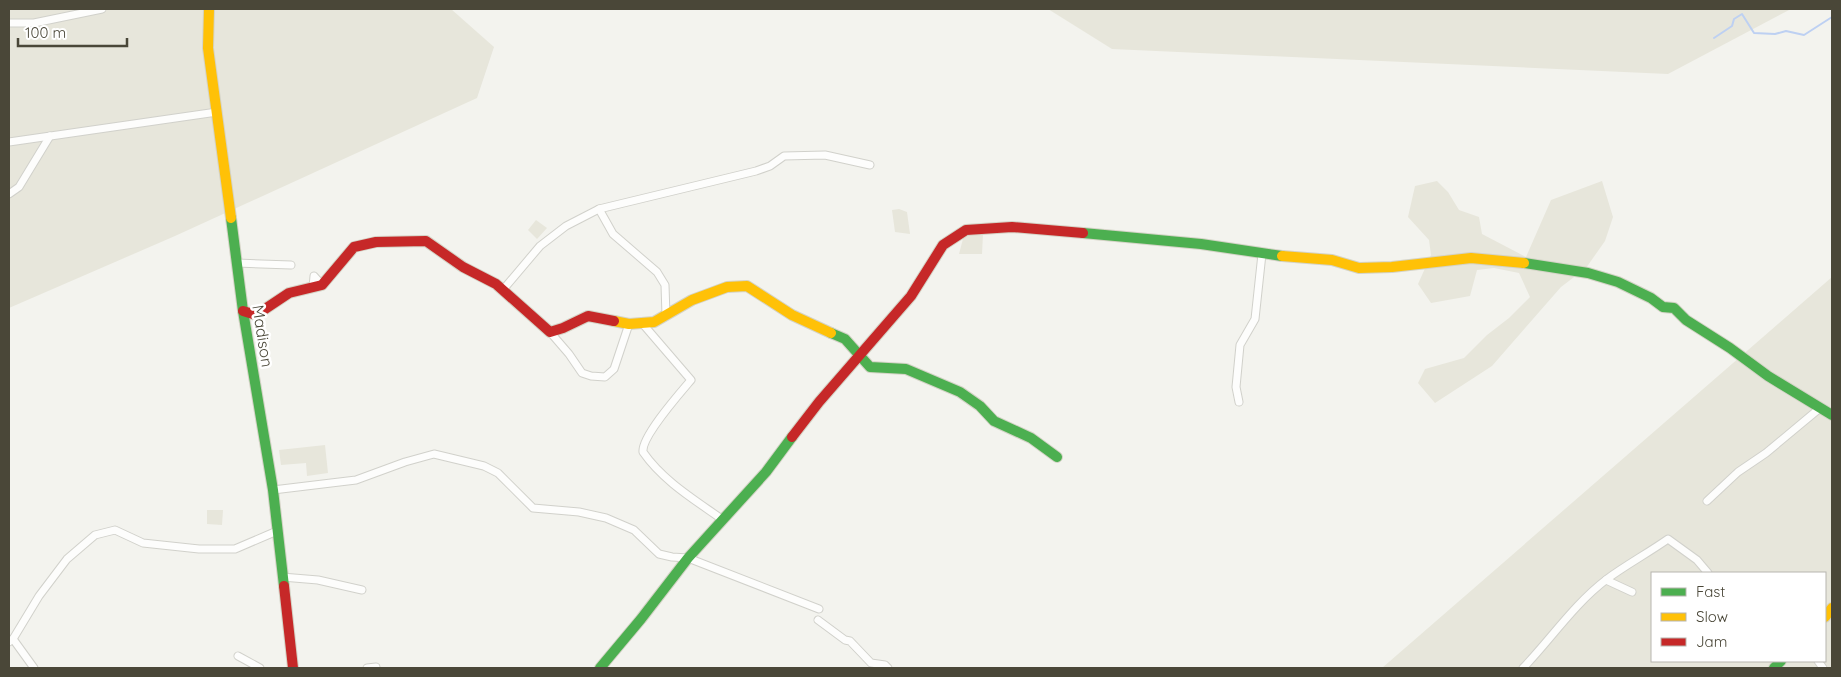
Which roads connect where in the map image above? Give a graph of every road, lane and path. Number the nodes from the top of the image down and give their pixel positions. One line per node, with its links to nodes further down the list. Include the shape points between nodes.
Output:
1 (102, 9): 3 (street, via 34,23)
2 (209, 9): 4 (street, Madison, via 208,48)
3 (9, 23)
4 (217, 112): 5 (street); 11 (street, Madison)
5 (50, 136): 6 (street); 8 (street, via 19,187)
6 (9, 142)
7 (870, 165): 9 (street, via 825,155 784,156 756,171)
8 (9, 194)
9 (599, 209): 13 (street, via 566,226 540,246); 15 (street, via 613,234 657,272 666,285)
10 (1262, 254): 19 (street, via 1201,244 1012,227 966,230 943,245 911,296); 20 (street, via 1254,319 1240,345 1236,387); 21 (street, via 1332,260 1359,268 1471,258 1533,264 1618,282 1662,307 1674,308 1686,320)
11 (237, 263): 12 (street); 14 (street, Madison)
12 (291, 265)
13 (502, 290): 14 (street, via 462,267 426,240 376,242 354,247 317,286 288,294 256,315); 18 (street)
14 (243, 311): 24 (street, Madison)
15 (666, 316): 16 (street); 19 (street, via 692,300 727,286 747,286 792,314 845,339)
16 (642, 323): 17 (street); 26 (street, via 691,380 656,424 644,443 643,452 681,492)
17 (629, 324): 18 (street, via 588,316); 18 (street, via 614,370 605,377 582,373)
18 (550, 332)
19 (859, 354): 23 (street, via 870,366 906,369 960,392 994,421 1031,438); 26 (street, via 766,472)
20 (1239, 402)
21 (1820, 408): 22 (street); 25 (street, via 1738,472)
22 (1832, 415)
23 (1057, 458)
24 (273, 490): 27 (street, Madison); 28 (street, via 356,480 434,454 484,466 498,474 533,508 606,518 634,530 659,554)
25 (1707, 501)
26 (723, 520): 28 (street)
27 (277, 532): 30 (street, Madison); 36 (street, via 235,549 143,543 115,530 95,535 67,559)
28 (688, 558): 34 (street); 43 (street)
29 (1707, 572): 31 (street, via 1697,560 1668,539)
30 (282, 577): 32 (street, via 318,580); 41 (street, Madison)
31 (1606, 580): 33 (street); 45 (street, via 1564,620)
32 (362, 590)
33 (1632, 592)
34 (819, 609)
35 (818, 620): 44 (street, via 850,641 871,664)
36 (11, 641): 39 (street)
37 (238, 656): 40 (street)
38 (376, 666): 42 (street)
39 (34, 668)
40 (260, 668)
41 (293, 668)
42 (366, 668)
43 (600, 668)
44 (888, 668)
45 (1523, 668)

